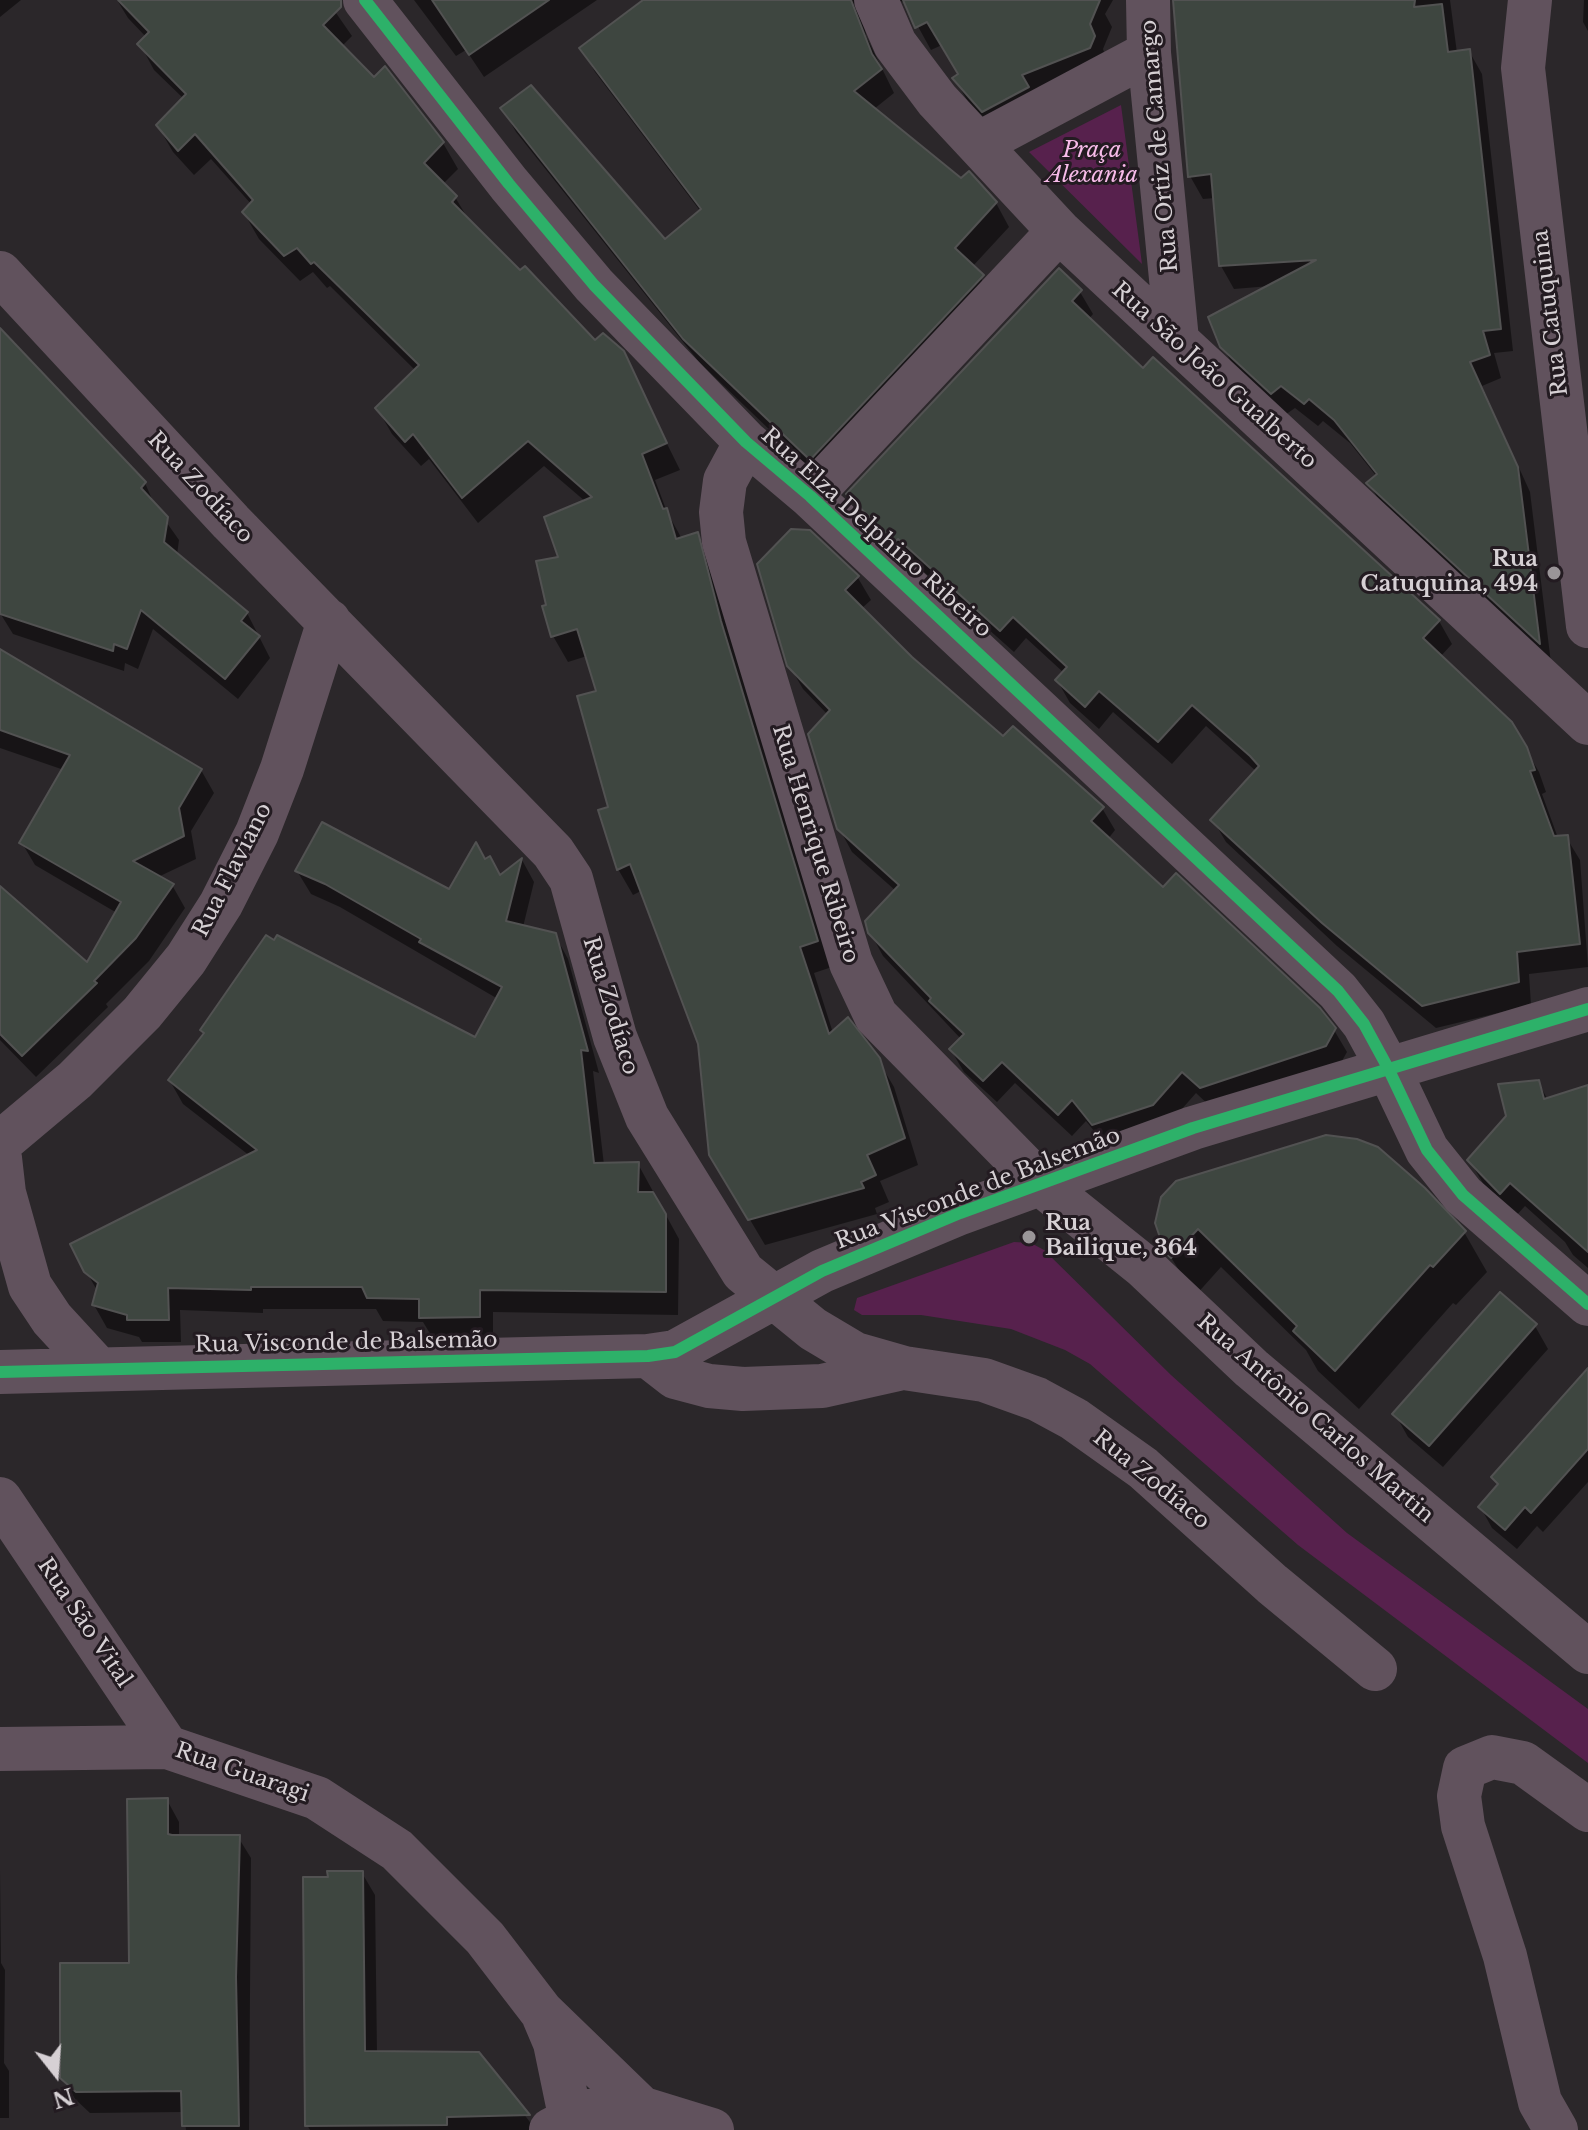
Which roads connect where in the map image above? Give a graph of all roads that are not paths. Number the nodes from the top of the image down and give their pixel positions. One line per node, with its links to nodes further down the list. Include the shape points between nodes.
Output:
1 (365, 0): 10 (street, Rua Elza Delphino Ribeiro, via 594,285)
2 (876, 0): 6 (street, Rua São João Gualberto, via 895,44 937,100)
3 (1148, 0): 5 (street, Rua Ortiz de Camargo)
4 (1530, 0): 13 (street, Rua Catuquina, via 1523,68)
5 (1149, 53): 6 (street); 9 (street, Rua Ortiz de Camargo)
6 (980, 143): 7 (street, Rua São João Gualberto)
7 (1059, 231): 9 (street, Rua São João Gualberto); 11 (street)
8 (0, 273): 12 (street, Rua Zodíaco)
9 (1177, 340): 14 (street, Rua São João Gualberto)
10 (746, 442): 11 (street, Rua Elza Delphino Ribeiro); 19 (street, Rua Henrique Ribeiro, via 725,481 724,542 864,997 902,1046)
11 (810, 496): 16 (street, Rua Elza Delphino Ribeiro, via 1338,991)
12 (329, 621): 17 (street, Rua Flaviano, via 282,769 221,904 142,1013 75,1080); 20 (street, Rua Zodíaco, via 553,852 571,879 615,1037 647,1117 729,1253)
13 (1588, 626)
14 (1588, 723)
15 (1588, 1009): 16 (street, Rua Visconde de Balsemão)
16 (1388, 1068): 19 (street, Rua Visconde de Balsemão, via 1193,1128); 21 (street, Rua Elza Delphino Ribeiro, via 1427,1150 1463,1195)
17 (0, 1143)
18 (0, 1158): 24 (street, via 13,1233 30,1286)
19 (1042, 1185): 20 (street, Rua Visconde de Balsemão, via 880,1245); 27 (street, Rua Antônio Carlos Martin, via 1143,1266 1251,1368)
20 (774, 1299): 22 (street, Rua Visconde de Balsemão, via 699,1342); 23 (street, Rua Zodíaco, via 836,1346)
21 (1588, 1304)
22 (648, 1356): 23 (street, via 675,1377 743,1389 822,1386); 24 (street, Rua Visconde de Balsemão)
23 (904, 1368): 28 (street, Rua Zodíaco, via 984,1380 1074,1419 1143,1468)
24 (98, 1369): 25 (street, Rua Visconde de Balsemão)
25 (0, 1372)
26 (0, 1499): 29 (street, Rua São Vital)
27 (1588, 1652)
28 (1375, 1669)
29 (167, 1747): 30 (street, Rua Guaragi); 32 (street, Rua Guaragi, via 317,1798 397,1850 485,1938)
30 (0, 1749)
31 (1588, 1810): 36 (street, via 1523,1763 1492,1757 1465,1768 1459,1796 1463,1826 1505,1956 1540,2102)
32 (541, 2011): 33 (street, Rua Guaragi); 34 (street, Rua Guaragi, via 555,2043)
33 (655, 2120): 34 (street, via 599,2109); 35 (street)
34 (565, 2126)
35 (712, 2130)
36 (1556, 2130)

